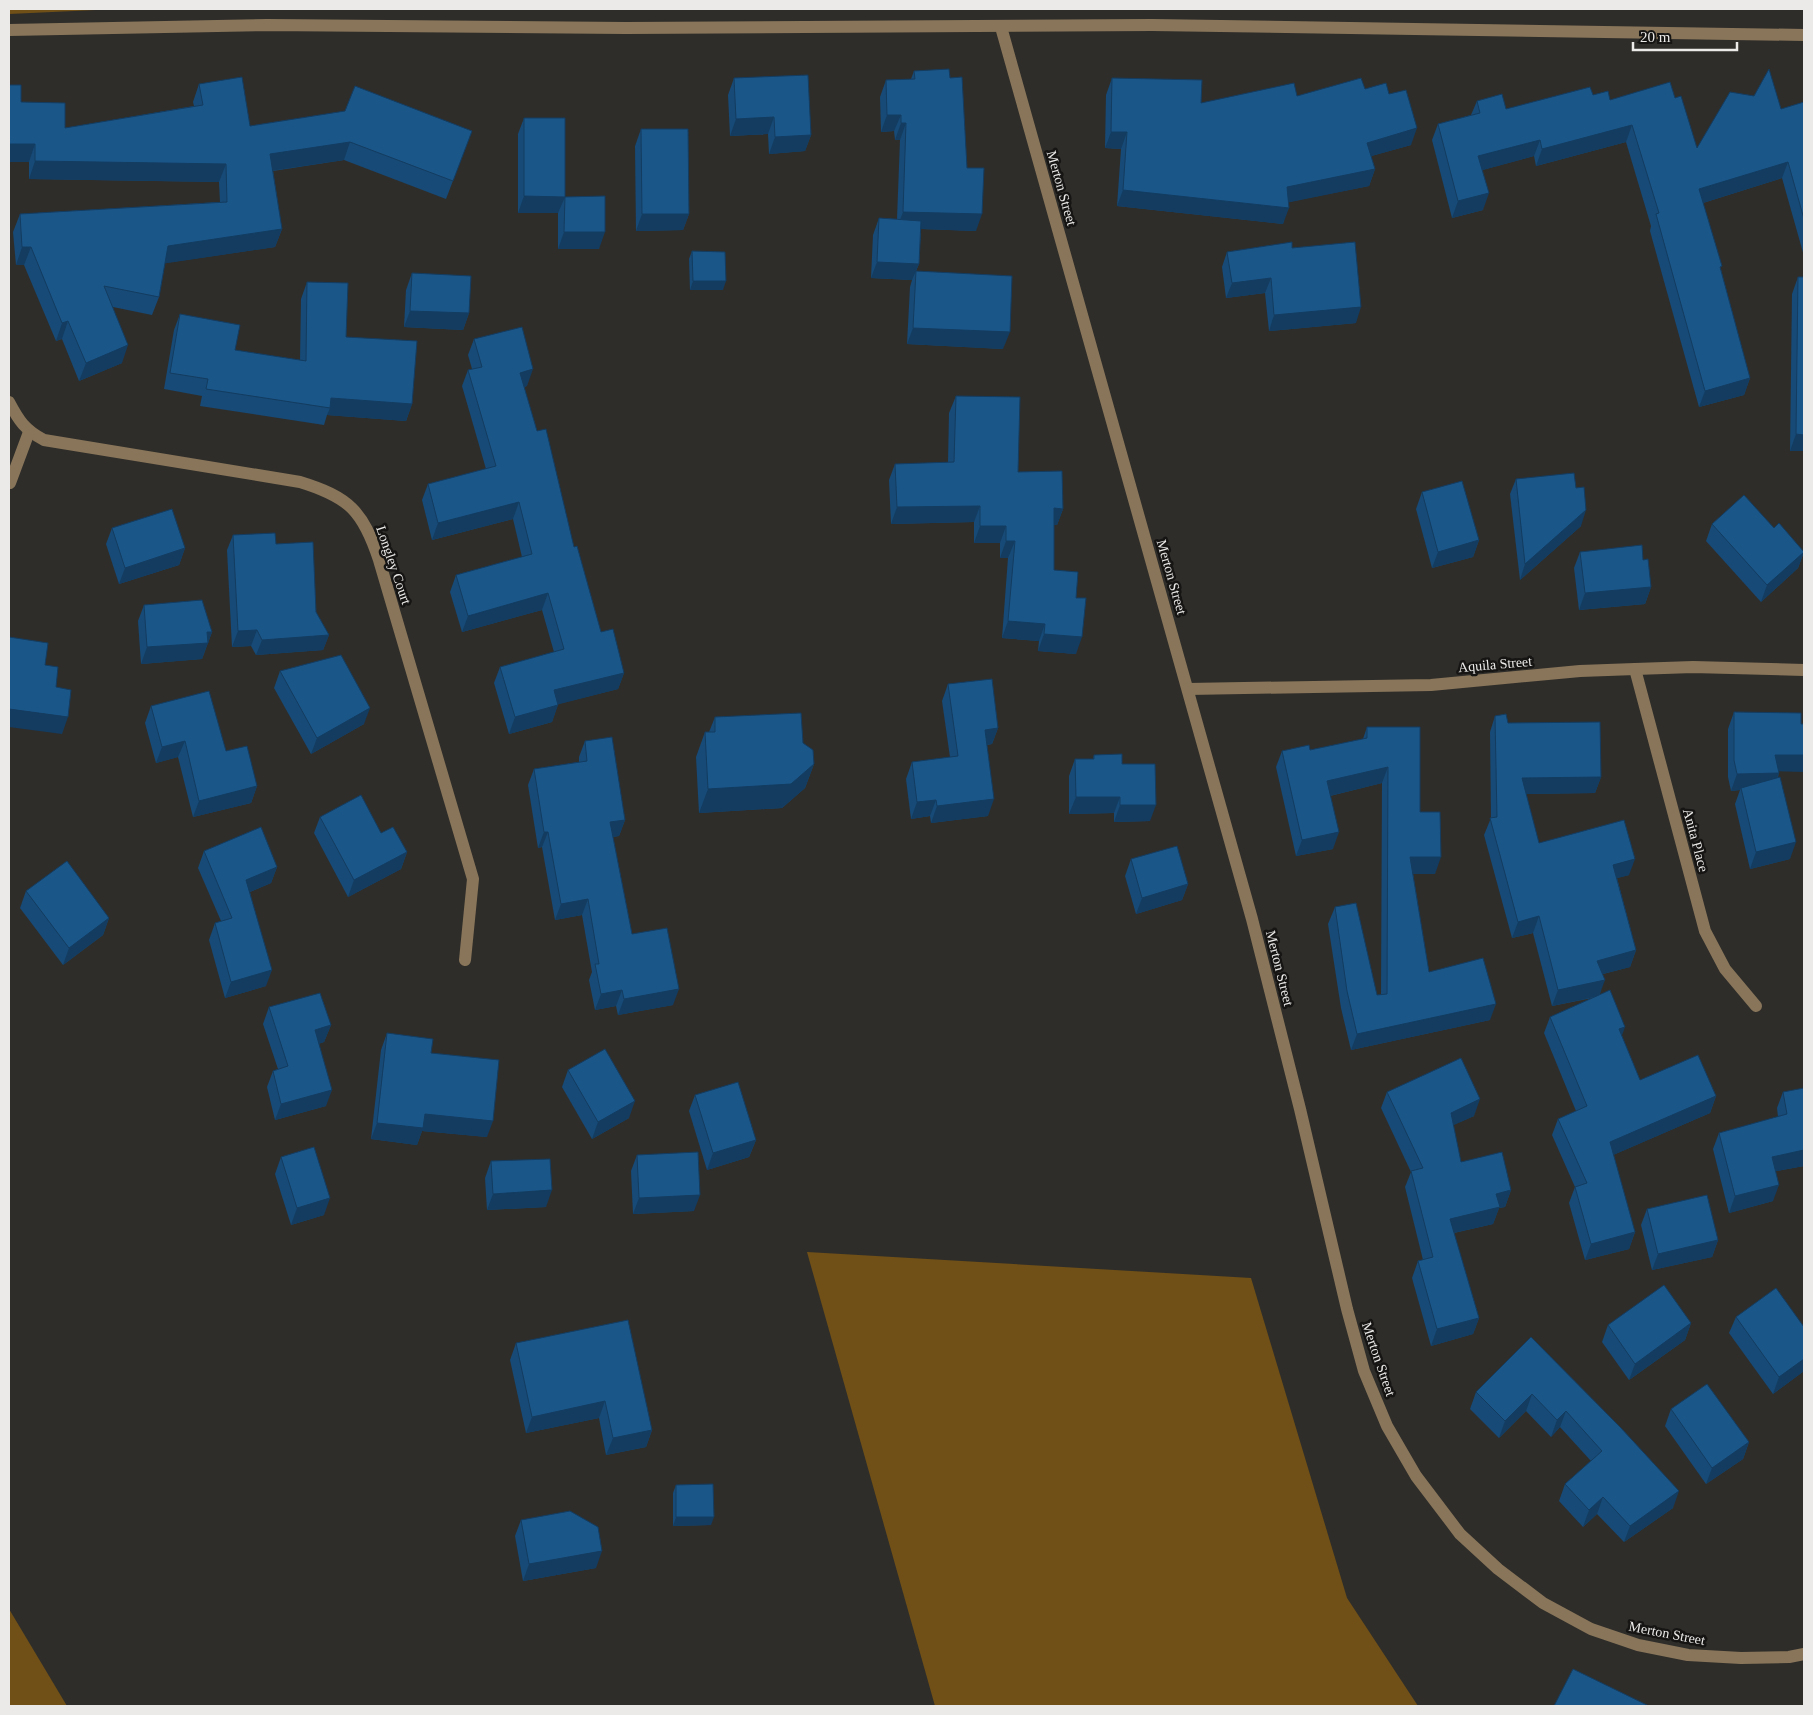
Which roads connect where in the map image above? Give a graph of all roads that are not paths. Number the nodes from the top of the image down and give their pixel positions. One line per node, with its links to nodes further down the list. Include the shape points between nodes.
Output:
1 (1001, 26): 2 (street, via 616,28 267,25); 3 (street, via 1152,25); 9 (street, Merton Street)
2 (9, 30)
3 (1804, 35)
4 (9, 402): 5 (street)
5 (29, 432): 6 (street); 10 (street, Longley Court, via 44,440 300,482 324,489 342,499 358,515 371,536 379,560 473,879)
6 (10, 483)
7 (1635, 669): 8 (street, Aquila Street); 9 (street, Aquila Street, via 1430,685); 11 (street, Anita Place, via 1705,931 1725,969)
8 (1804, 670)
9 (1188, 689): 12 (street, Merton Street, via 1252,920 1346,1310 1364,1371 1387,1426 1416,1476 1460,1534 1498,1569 1543,1603 1592,1629 1638,1645 1688,1655 1741,1658)
10 (465, 960)
11 (1756, 1006)
12 (1804, 1654)

